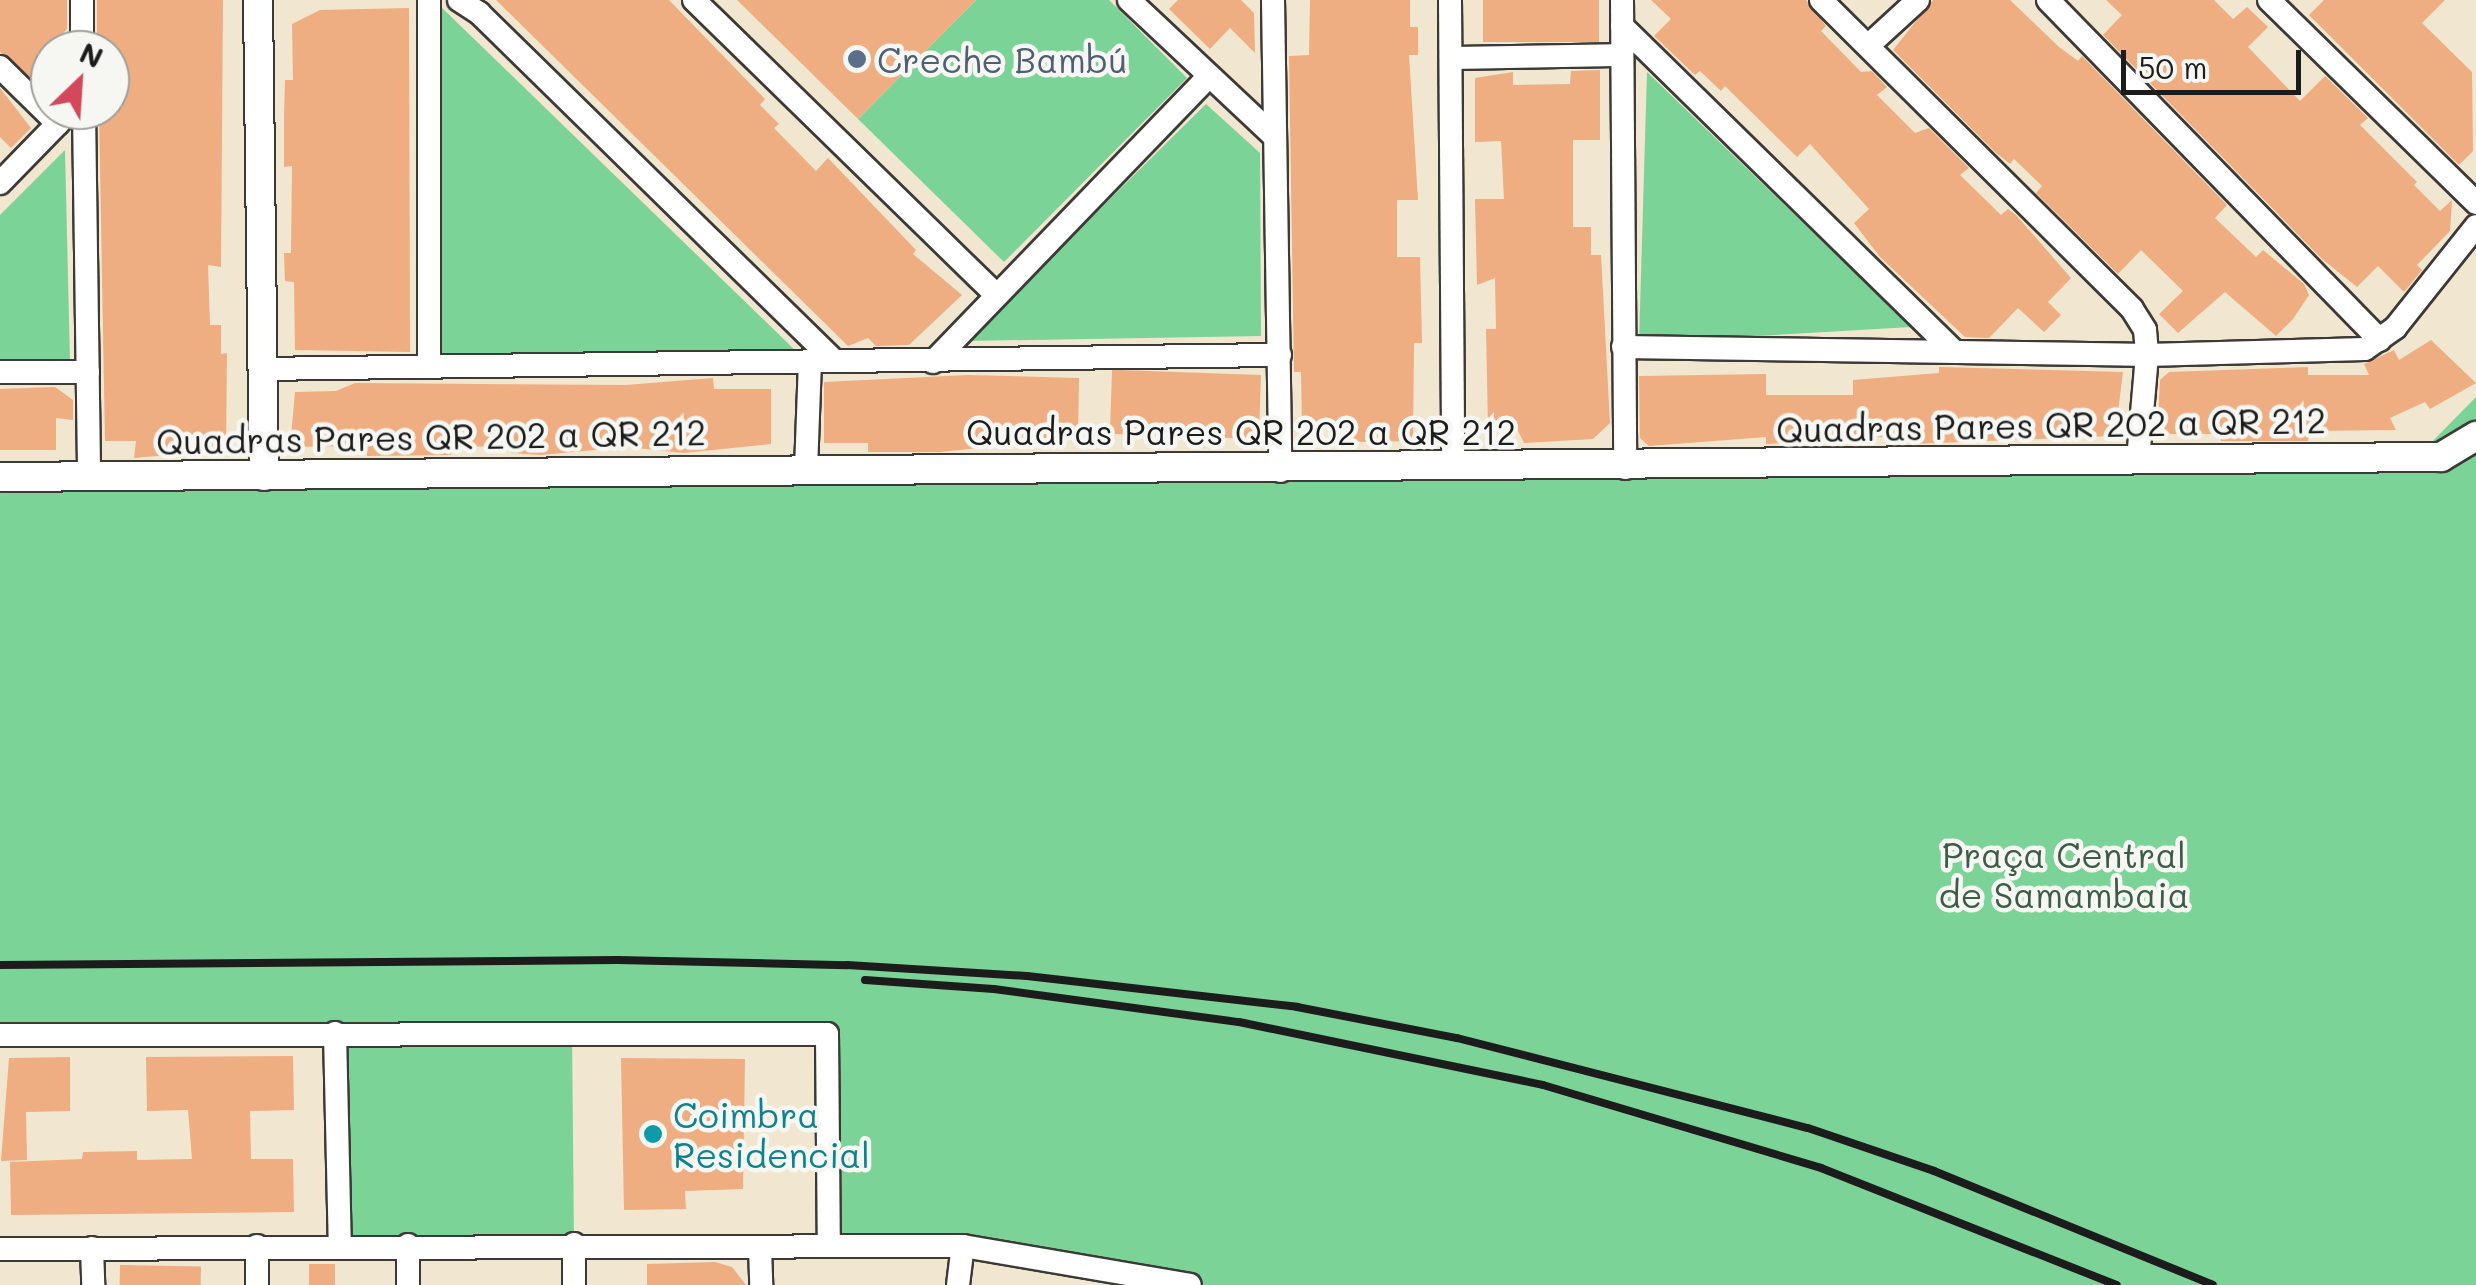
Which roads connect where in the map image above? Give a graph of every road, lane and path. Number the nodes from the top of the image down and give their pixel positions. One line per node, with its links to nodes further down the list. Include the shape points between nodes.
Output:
1 (82, 0): 15 (street)
2 (258, 0): 37 (street)
3 (429, 0): 36 (street)
4 (459, 0): 34 (street, via 479,12)
5 (694, 0): 28 (street)
6 (1129, 0): 20 (street)
7 (1273, 0): 24 (street)
8 (1450, 0): 18 (street)
9 (1622, 0): 14 (street)
10 (1821, 0): 16 (street)
11 (1918, 0): 16 (street)
12 (2270, 0): 26 (street)
13 (2051, 1): 29 (street)
14 (1622, 26): 17 (street); 31 (street)
15 (82, 30)
16 (1870, 44): 33 (street, via 2132,309 2145,330)
17 (1619, 55): 18 (street); 30 (street)
18 (1451, 58): 42 (street)
19 (0, 67): 21 (street)
20 (1207, 78): 24 (street); 28 (street)
21 (30, 90)
22 (52, 130): 25 (street)
23 (84, 130): 39 (street)
24 (1274, 136): 32 (street)
25 (0, 183)
26 (2476, 203)
27 (2476, 226): 29 (street)
28 (996, 295): 35 (street)
29 (2380, 340): 33 (street, via 2341,352)
30 (1623, 347): 31 (street); 43 (street)
31 (1954, 352): 33 (street)
32 (1280, 355): 35 (street); 45 (street)
33 (2147, 356): 41 (street)
34 (822, 361): 35 (street); 36 (street); 44 (street)
35 (933, 362)
36 (429, 366): 37 (street)
37 (260, 370): 46 (street)
38 (0, 372): 39 (street)
39 (88, 372): 48 (street)
40 (2476, 436): 41 (street, Quadras Pares QR 202 a QR 212, via 2442,457)
41 (2138, 460): 43 (street, Quadras Pares QR 202 a QR 212)
42 (1453, 467): 43 (street, Quadras Pares QR 202 a QR 212); 45 (street, Quadras Pares QR 202 a QR 212)
43 (1625, 468)
44 (806, 470): 45 (street, Quadras Pares QR 202 a QR 212); 46 (street, Quadras Pares QR 202 a QR 212)
45 (1280, 471)
46 (264, 476): 48 (street, Quadras Pares QR 202 a QR 212)
47 (0, 477): 48 (street, Quadras Pares QR 202 a QR 212)
48 (89, 477)
49 (336, 1033): 50 (street); 53 (street, via 828,1034); 55 (street)
50 (0, 1035)
51 (408, 1244): 52 (street); 55 (street); 62 (street)
52 (574, 1244): 58 (street); 63 (street)
53 (828, 1244): 56 (street); 58 (street)
54 (257, 1246): 55 (street); 57 (street); 61 (street)
55 (340, 1246)
56 (963, 1246): 65 (street); 66 (street)
57 (92, 1248): 59 (street); 60 (street)
58 (760, 1248): 64 (street)
59 (0, 1249)
60 (93, 1285)
61 (257, 1285)
62 (408, 1285)
63 (574, 1285)
64 (761, 1285)
65 (958, 1285)
66 (1190, 1285)

